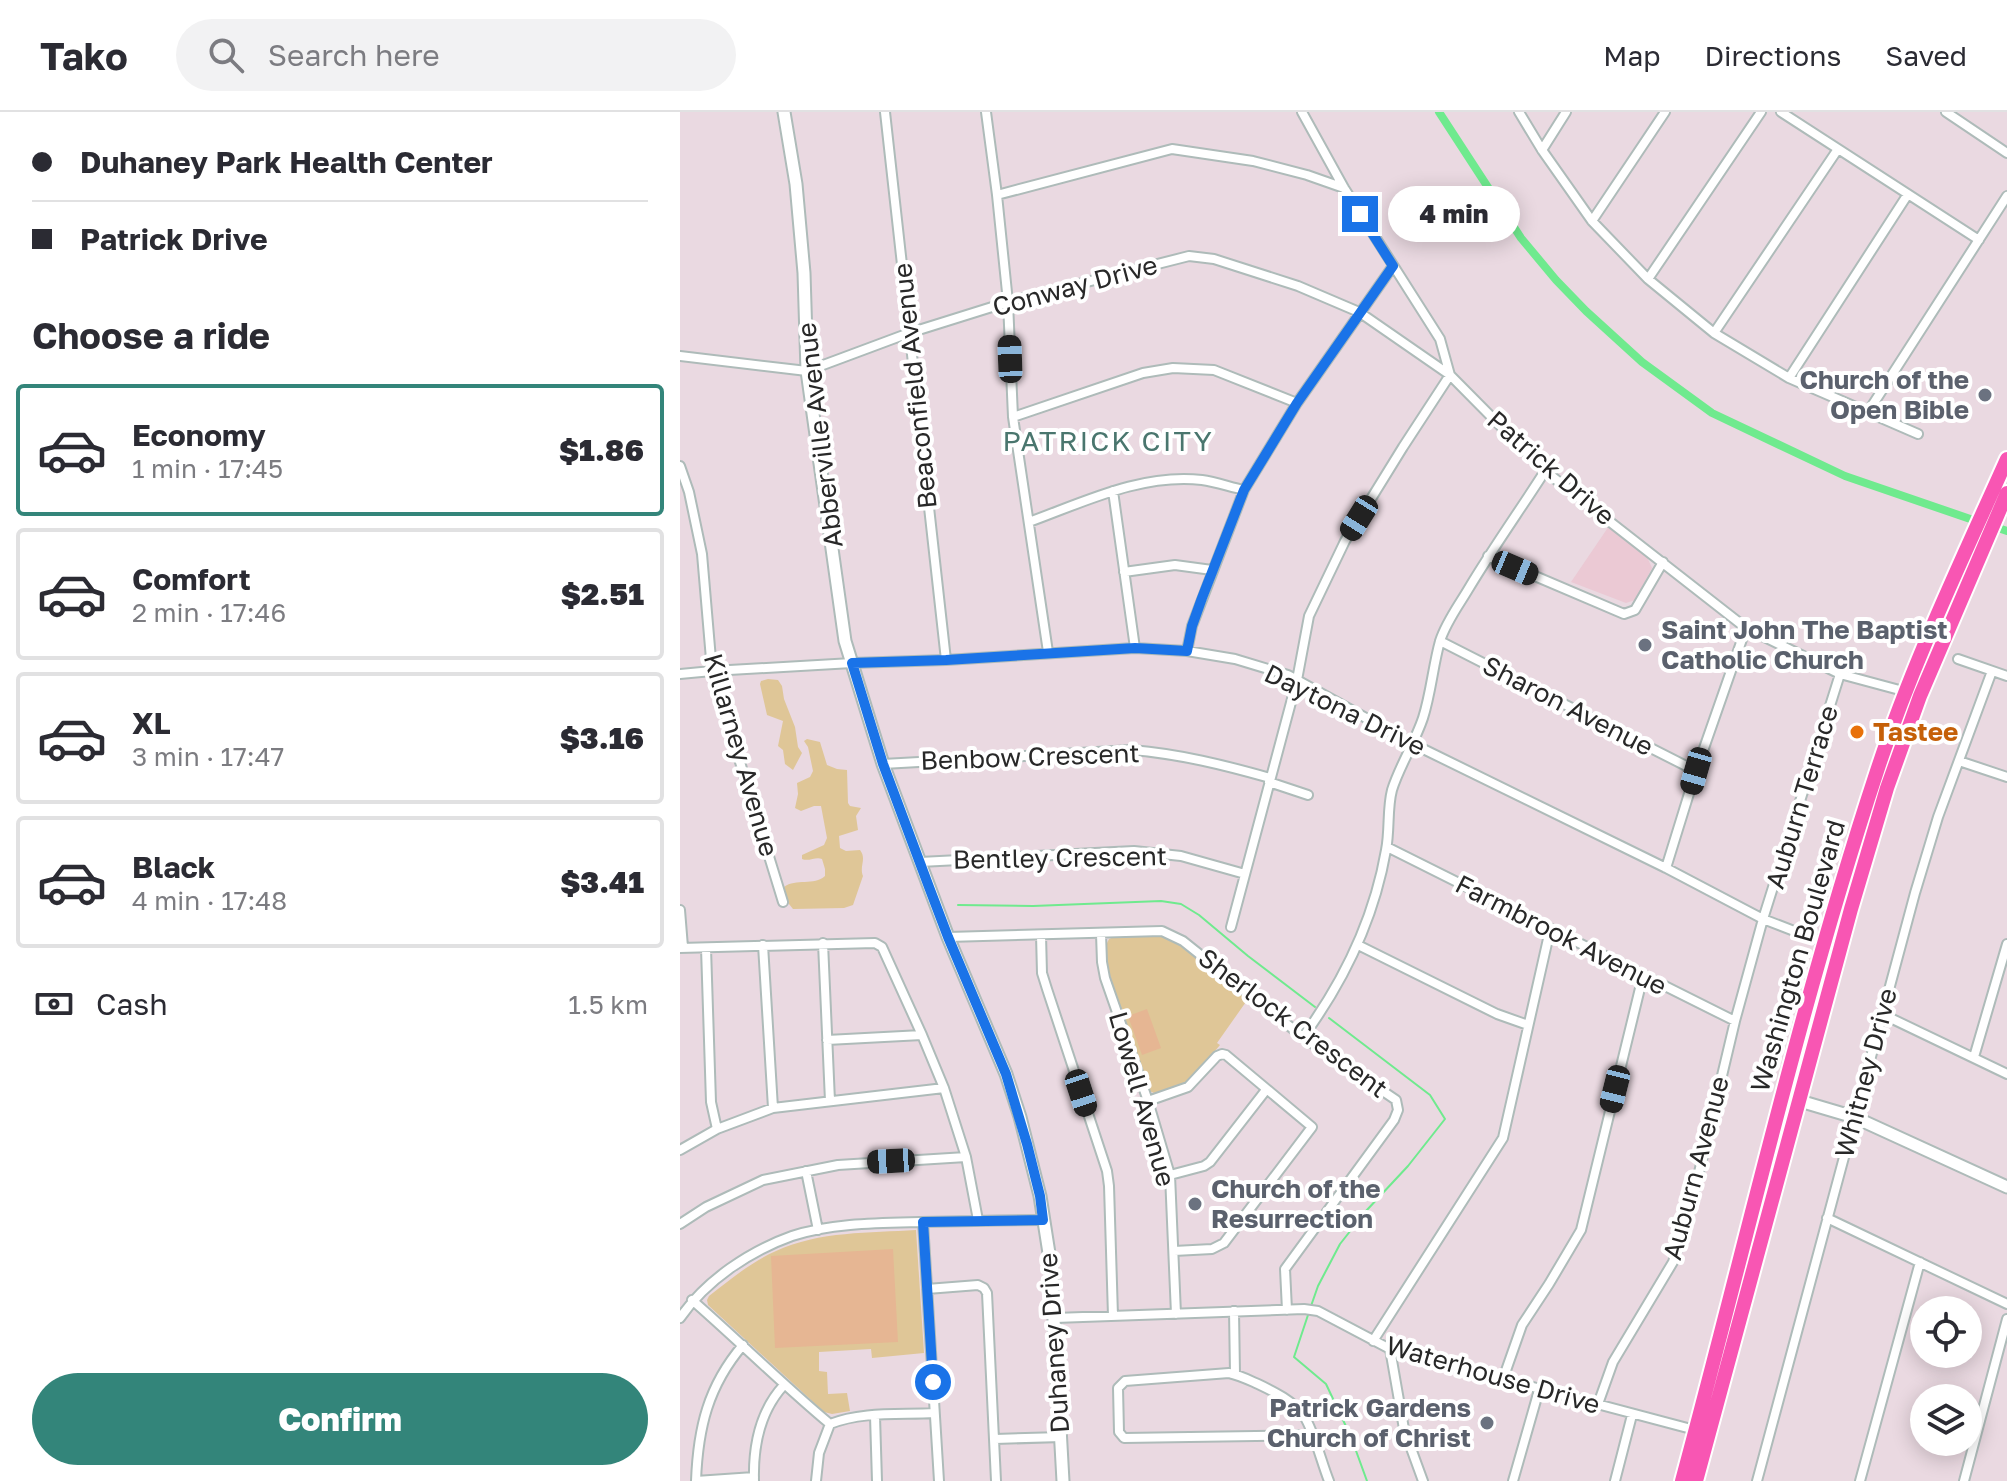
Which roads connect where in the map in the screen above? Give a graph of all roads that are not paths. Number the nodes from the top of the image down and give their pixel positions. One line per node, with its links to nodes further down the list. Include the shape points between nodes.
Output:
1 (784, 112): 27 (street, Abberville Avenue, via 804,273)
2 (885, 112): 24 (street, Beaconfield Avenue)
3 (986, 112): 16 (street)
4 (1302, 112): 14 (street, Patrick Drive)
5 (1519, 112): 12 (street)
6 (1566, 112): 12 (street)
7 (1665, 112): 18 (street)
8 (1761, 112): 21 (street)
9 (1781, 112): 11 (street)
10 (1946, 112): 13 (street)
11 (1838, 149): 15 (street); 25 (street)
12 (1542, 150): 18 (street)
13 (2007, 153)
14 (1344, 188): 16 (street, via 1253,161 1172,149); 20 (street, Patrick Drive)
15 (1908, 194): 19 (street); 29 (street)
16 (997, 195): 22 (street)
17 (2007, 196): 19 (street)
18 (1592, 221): 21 (street)
19 (1979, 240): 31 (street)
20 (1393, 266): 23 (street); 28 (street, Patrick Drive, via 1440,339)
21 (1648, 279): 25 (street)
22 (1008, 302): 23 (street, Conway Drive, via 1189,256 1298,286); 24 (street, Conway Drive); 32 (street)
23 (1359, 312): 28 (street, Conway Drive); 30 (street)
24 (909, 333): 27 (street, Conway Drive); 51 (street, Beaconfield Avenue)
25 (1714, 333): 29 (street)
26 (680, 356): 27 (street, Conway Drive)
27 (807, 371): 52 (street, Abberville Avenue)
28 (1450, 375): 36 (street, Patrick Drive); 58 (street, via 1345,541 1309,616)
29 (1789, 378): 31 (street)
30 (1297, 403): 32 (street, via 1214,370 1173,368 1143,373); 37 (street)
31 (1868, 412): 33 (street)
32 (1013, 417): 40 (street)
33 (1918, 434)
34 (2007, 459): 39 (highway, Washington Boulevard)
35 (680, 466): 53 (street, Killarney Avenue, via 702,554)
36 (1545, 471): 41 (street); 42 (street, Patrick Drive)
37 (1244, 490): 38 (street, via 1201,480 1156,481); 43 (street)
38 (1113, 491): 40 (street); 44 (street)
39 (2001, 495): 59 (highway, Washington Boulevard)
40 (1029, 522): 49 (street)
41 (1488, 556): 42 (street, via 1624,614 1635,610); 46 (street)
42 (1663, 562): 45 (street, Patrick Drive)
43 (1212, 570): 44 (street, via 1175,565); 48 (street)
44 (1124, 572): 47 (street)
45 (1746, 628): 56 (street, Patrick Drive); 63 (street)
46 (1440, 641): 60 (street, via 1429,699); 63 (street, Sharon Avenue)
47 (1135, 648): 48 (street, Daytona Drive); 49 (street, Daytona Drive)
48 (1187, 651): 58 (street, Daytona Drive, via 1235,659)
49 (1048, 652): 51 (street, Daytona Drive)
50 (1958, 659): 54 (street)
51 (946, 660): 52 (street, Daytona Drive)
52 (852, 663): 53 (street, Daytona Drive); 62 (street, Duhaney Drive)
53 (712, 671): 55 (street, Daytona Drive); 71 (street, Killarney Avenue)
54 (1992, 671): 57 (street); 61 (street, Whitney Drive)
55 (680, 674)
56 (1840, 674): 59 (street, Patrick Drive); 73 (street, Auburn Terrace)
57 (2007, 676)
58 (1297, 680): 60 (street, Daytona Drive); 65 (street)
59 (1913, 694): 80 (highway, Washington Boulevard, via 1877,771); 98 (highway, Washington Boulevard)
60 (1413, 744): 67 (street, via 1392,789); 69 (street, Daytona Drive)
61 (1959, 761): 64 (street); 87 (street, Whitney Drive)
62 (883, 764): 65 (street, Benbow Crescent, via 1132,750 1210,761); 68 (street, Duhaney Drive)
63 (1696, 771): 69 (street)
64 (2007, 777)
65 (1270, 780): 66 (street, Benbow Crescent); 70 (street)
66 (1308, 795)
67 (1387, 847): 75 (street, Farmbrook Avenue); 83 (street)
68 (920, 862): 70 (street, Bentley Crescent, via 1134,851 1181,856); 78 (street, Duhaney Drive)
69 (1666, 868): 73 (street, Daytona Drive)
70 (1245, 874): 74 (street)
71 (783, 902)
72 (680, 910): 84 (street)
73 (1763, 919): 80 (street, Daytona Drive); 88 (street, Auburn Avenue)
74 (1231, 927)
75 (1550, 930): 86 (street, Farmbrook Avenue); 89 (street)
76 (1101, 934): 77 (street, Sherlock Crescent); 91 (street, Sherlock Crescent, via 1162,931 1183,941); 100 (street, Lowell Avenue, via 1105,978)
77 (1041, 935): 78 (street, Sherlock Crescent); 123 (street, via 1042,973 1107,1171)
78 (948, 937): 111 (street, Duhaney Drive, via 1006,1074)
79 (823, 943): 82 (street); 90 (street, via 882,947); 92 (street)
80 (1825, 943): 97 (highway, Washington Boulevard)
81 (2007, 944): 93 (street)
82 (763, 945): 85 (street); 101 (street)
83 (1358, 945): 89 (street); 91 (street)
84 (682, 948): 85 (street)
85 (706, 948): 103 (street, via 711,1102)
86 (1643, 976): 88 (street, Farmbrook Avenue); 131 (street, via 1581,1230 1522,1325)
87 (1882, 1014): 93 (street); 102 (street, Whitney Drive)
88 (1735, 1021): 134 (street, Auburn Avenue, via 1673,1262 1613,1362)
89 (1528, 1025): 127 (street, via 1503,1138)
90 (922, 1035): 92 (street); 95 (street)
91 (1303, 1037): 120 (street, Sherlock Crescent, via 1396,1100 1398,1110 1285,1269)
92 (827, 1040): 99 (street)
93 (1974, 1057): 94 (street)
94 (2007, 1074)
95 (944, 1088): 99 (street); 105 (street)
96 (1266, 1090): 100 (street, via 1222,1054 1188,1087); 107 (street, via 1210,1162); 115 (street, via 1312,1129 1224,1243 1212,1249)
97 (1783, 1096): 98 (street); 139 (highway, Washington Boulevard)
98 (1799, 1100): 102 (street); 155 (highway, Washington Boulevard)
99 (830, 1101): 101 (street)
100 (1148, 1101): 107 (street, Lowell Avenue)
101 (773, 1108): 103 (street)
102 (1854, 1117): 108 (street); 109 (street, Whitney Drive)
103 (717, 1129): 104 (street)
104 (680, 1150)
105 (966, 1157): 106 (street); 110 (street)
106 (806, 1171): 113 (street, via 763,1180); 114 (street)
107 (1170, 1175): 115 (street, Lowell Avenue)
108 (2007, 1187)
109 (1827, 1218): 116 (street); 156 (street, Whitney Drive)
110 (978, 1220): 111 (street); 112 (street)
111 (1043, 1220): 125 (street, Duhaney Drive)
112 (923, 1222): 114 (street); 117 (street)
113 (680, 1224)
114 (818, 1230): 118 (street, via 759,1251)
115 (1174, 1251): 122 (street, Lowell Avenue)
116 (1920, 1262): 119 (street); 157 (street)
117 (927, 1289): 135 (street); 142 (street, via 978,1285 987,1293)
118 (692, 1300): 124 (street); 128 (street)
119 (2007, 1304)
120 (1287, 1310): 121 (street, Waterhouse Drive); 127 (street, Waterhouse Drive, via 1318,1311)
121 (1234, 1311): 122 (street, Waterhouse Drive); 130 (street)
122 (1176, 1314): 123 (street, Waterhouse Drive)
123 (1113, 1316): 125 (street, Waterhouse Drive)
124 (680, 1318)
125 (1055, 1318): 141 (street, Duhaney Drive)
126 (2007, 1319): 158 (street)
127 (1373, 1341): 129 (street, Waterhouse Drive)
128 (743, 1345): 132 (street); 144 (street, via 730,1359 704,1411)
129 (1390, 1349): 131 (street, Waterhouse Drive); 151 (street, via 1404,1429)
130 (1235, 1374): 140 (street, via 1290,1402); 140 (street, via 1123,1382 1117,1391 1120,1434 1127,1439)
131 (1503, 1379): 133 (street, Waterhouse Drive)
132 (784, 1385): 138 (street); 143 (street, via 759,1428)
133 (1539, 1390): 134 (street, Waterhouse Drive); 152 (street)
134 (1598, 1404): 136 (street, Waterhouse Drive)
135 (934, 1413): 137 (street); 147 (street)
136 (1632, 1415): 139 (street, Waterhouse Drive); 153 (street)
137 (875, 1416): 138 (street); 146 (street)
138 (830, 1424): 145 (street)
139 (1695, 1430): 154 (highway, Washington Boulevard)
140 (1312, 1435): 150 (street)
141 (1062, 1437): 142 (street); 149 (street, Duhaney Drive)
142 (995, 1439): 148 (street)
143 (754, 1479): 144 (street)
144 (696, 1481)
145 (816, 1481)
146 (877, 1481)
147 (939, 1481)
148 (996, 1481)
149 (1063, 1481)
150 (1329, 1481)
151 (1423, 1481)
152 (1513, 1481)
153 (1615, 1481)
154 (1682, 1481)
155 (1696, 1481)
156 (1757, 1481)
157 (1860, 1481)
158 (1964, 1481)

